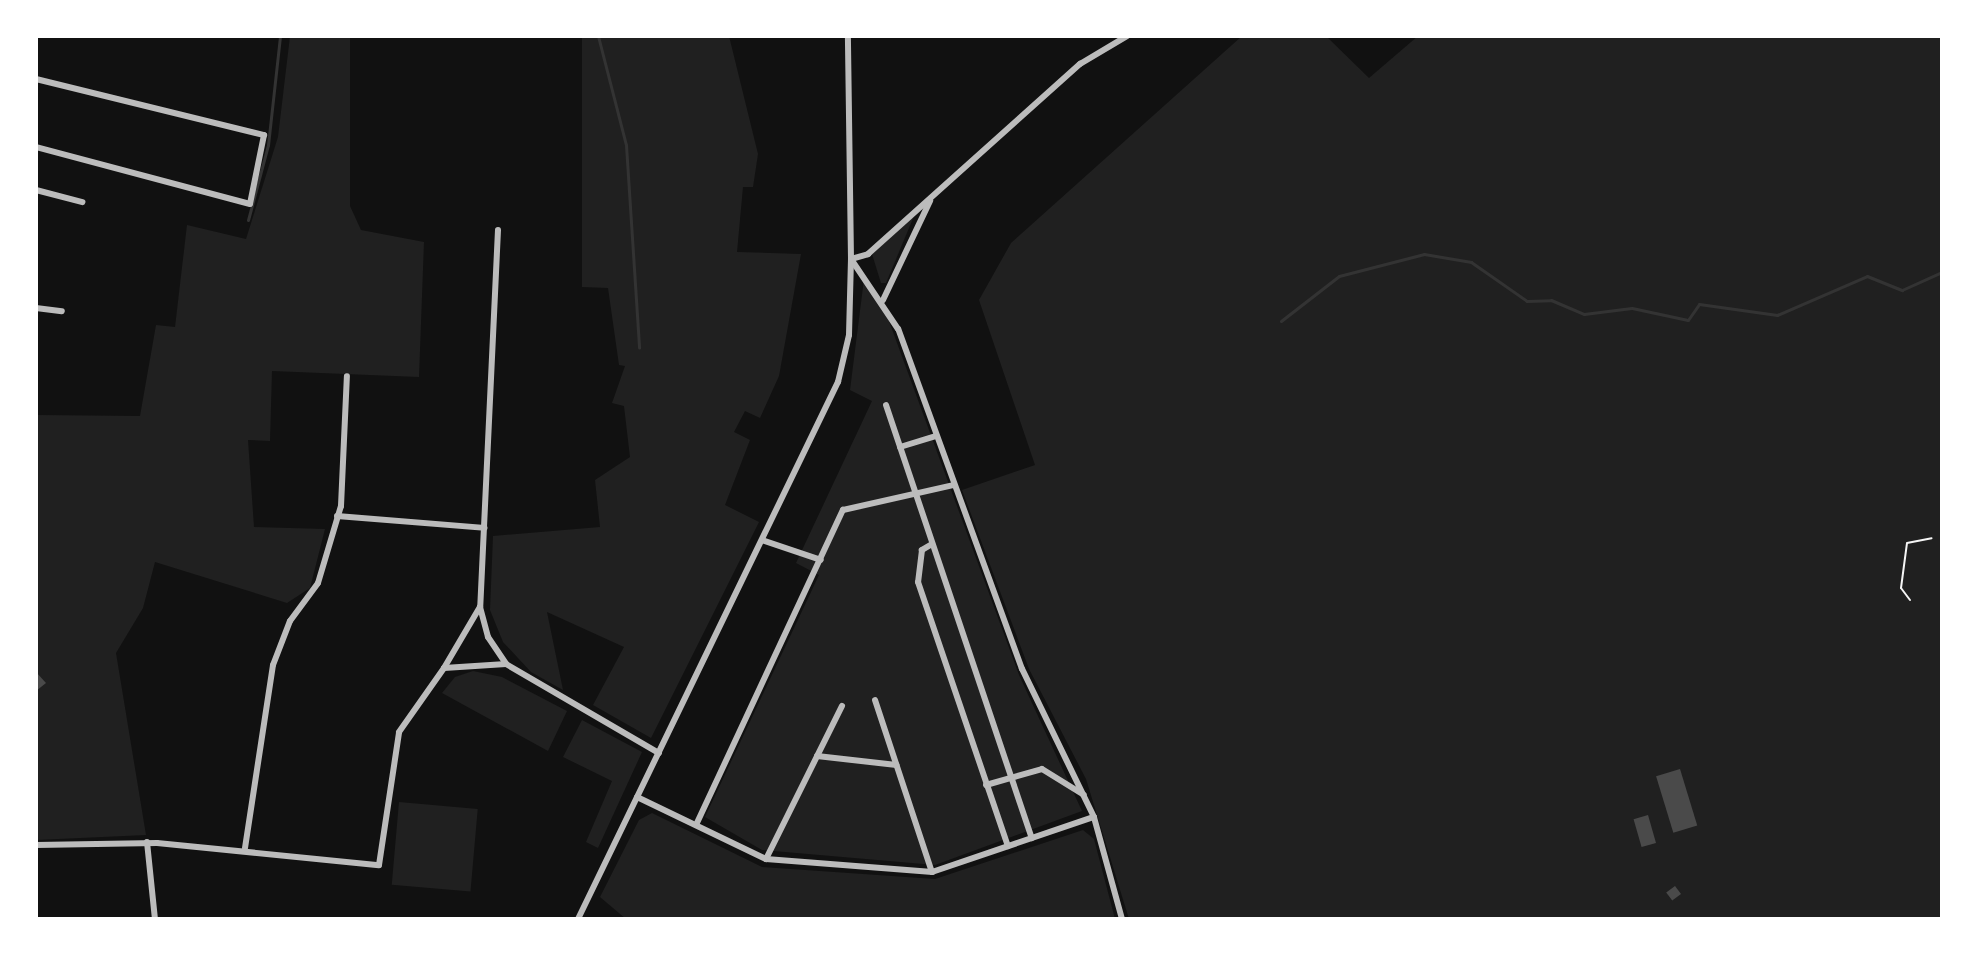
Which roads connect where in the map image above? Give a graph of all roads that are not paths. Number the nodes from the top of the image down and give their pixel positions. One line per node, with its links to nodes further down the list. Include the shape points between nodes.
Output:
1 (848, 36): 9 (street)
2 (1127, 36): 6 (street, via 1080,64)
3 (36, 79): 4 (street, via 264,135 250,204)
4 (36, 147)
5 (36, 190): 7 (street)
6 (932, 197): 9 (street, via 868,254); 10 (street)
7 (82, 202)
8 (498, 230): 20 (street)
9 (851, 259): 10 (street); 21 (street, via 849,335 838,382)
10 (883, 300): 15 (street)
11 (36, 308): 12 (street)
12 (62, 311)
13 (347, 376): 19 (street)
14 (886, 405): 16 (street)
15 (936, 436): 16 (street); 17 (street)
16 (900, 447): 18 (street)
17 (954, 485): 18 (street); 34 (street, via 1022,669)
18 (917, 497): 22 (street); 23 (street, via 847,504)
19 (337, 516): 20 (street); 42 (street, via 310,602 290,621 273,665)
20 (485, 528): 24 (street)
21 (762, 540): 23 (street); 29 (street)
22 (932, 544): 32 (street); 33 (street, via 922,550 918,582)
23 (821, 560): 37 (street)
24 (480, 607): 25 (street); 26 (street)
25 (506, 664): 26 (street); 29 (street)
26 (444, 668): 42 (street, via 399,732 379,865)
27 (875, 700): 31 (street)
28 (842, 706): 30 (street)
29 (659, 753): 35 (street)
30 (817, 756): 31 (street); 43 (street)
31 (896, 765): 44 (street)
32 (1011, 776): 33 (street); 34 (street, via 1042,769); 38 (street)
33 (986, 785): 41 (street)
34 (1084, 795): 36 (street)
35 (637, 797): 37 (street); 46 (street)
36 (1094, 817): 38 (street); 47 (street)
37 (696, 825): 43 (street)
38 (1032, 838): 41 (street)
39 (147, 842): 40 (street); 42 (street); 45 (street)
40 (36, 845)
41 (1008, 846): 44 (street)
42 (245, 848)
43 (766, 859): 44 (street)
44 (932, 872)
45 (155, 919)
46 (578, 919)
47 (1122, 919)

